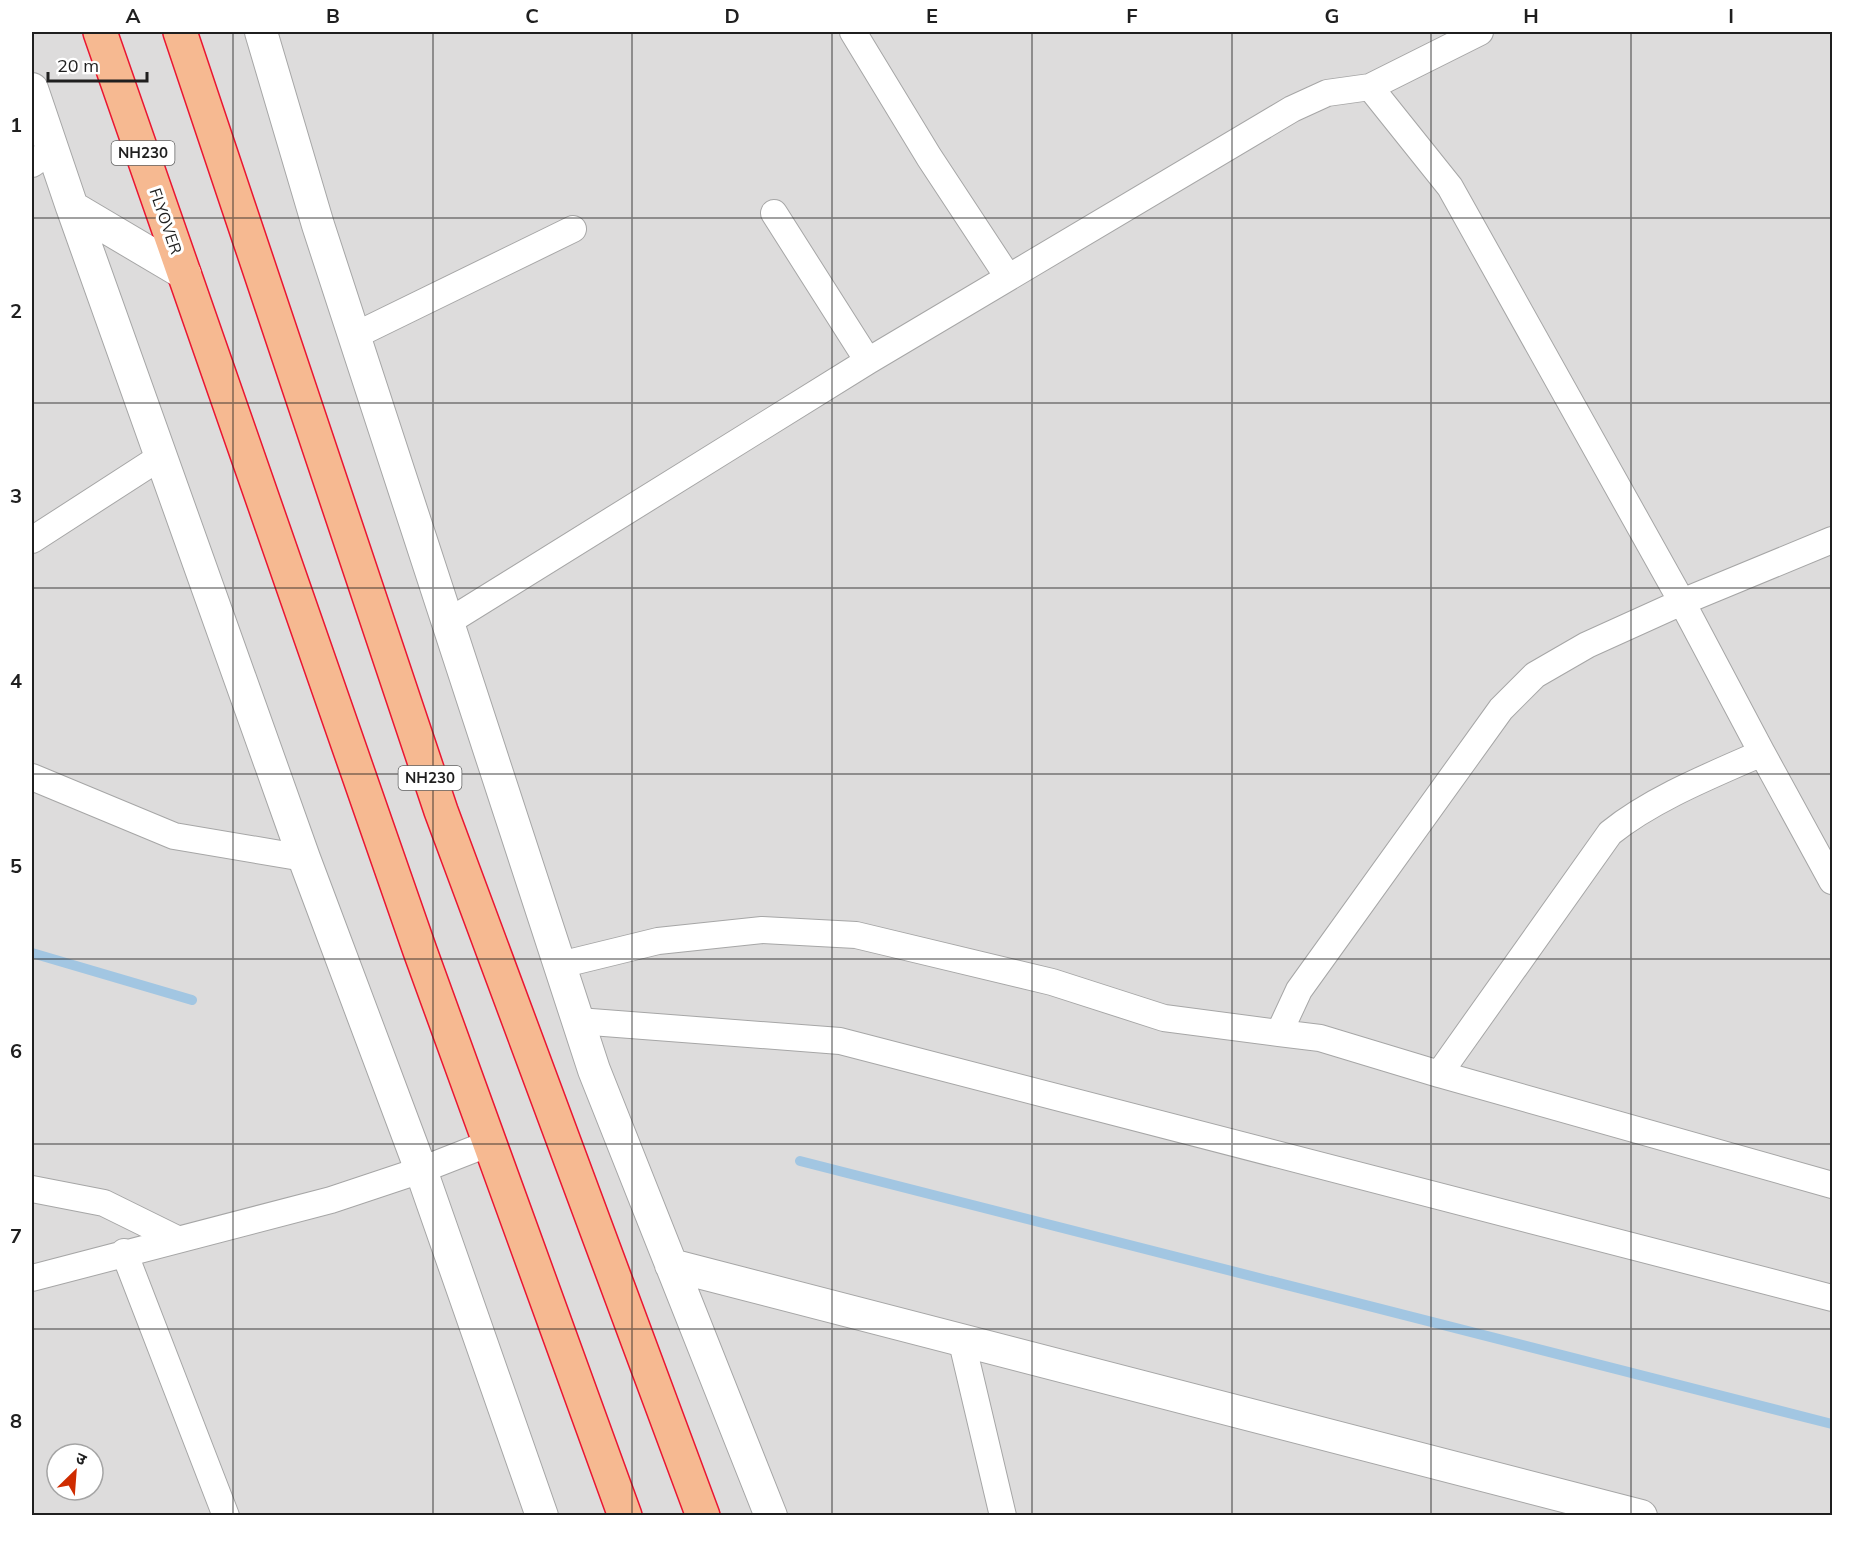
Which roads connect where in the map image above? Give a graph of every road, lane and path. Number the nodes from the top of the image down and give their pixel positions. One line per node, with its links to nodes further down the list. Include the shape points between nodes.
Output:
1 (100, 32): 12 (highway, FLYOVER / NH230)
2 (180, 32): 42 (highway, NH230, via 441,811)
3 (261, 32): 14 (street)
4 (853, 32): 13 (street)
5 (1480, 32): 6 (street)
6 (1370, 87): 13 (street, via 1327,93 1292,109); 19 (street, via 1450,187)
7 (32, 89): 8 (street)
8 (42, 157): 9 (street)
9 (72, 207): 12 (street); 16 (street)
10 (774, 213): 15 (street)
11 (573, 229): 14 (street)
12 (185, 274): 29 (highway, NH230)
13 (1008, 277): 15 (street)
14 (354, 336): 20 (street)
15 (868, 361): 20 (street)
16 (162, 456): 17 (street); 23 (street)
17 (32, 540)
18 (1833, 540): 19 (street)
19 (1682, 602): 21 (street); 27 (street, via 1587,645 1535,675 1501,709 1299,990)
20 (448, 622): 25 (street)
21 (1761, 753): 24 (street); 28 (street, via 1610,833)
22 (32, 777): 23 (street, via 174,836)
23 (304, 858): 30 (street)
24 (1833, 881)
25 (560, 965): 26 (street); 27 (street, via 658,941 762,930 856,935 1052,982 1164,1018)
26 (578, 1022): 35 (street); 37 (street, via 840,1041)
27 (1279, 1033): 28 (street, via 1320,1038)
28 (1439, 1074): 31 (street)
29 (490, 1143): 30 (street); 41 (highway, NH230)
30 (421, 1170): 33 (street, via 331,1200); 40 (street)
31 (1833, 1185)
32 (32, 1189): 33 (street, via 104,1203)
33 (177, 1239): 34 (street)
34 (124, 1252): 36 (street); 39 (street)
35 (671, 1265): 38 (street); 43 (street)
36 (32, 1278)
37 (1833, 1298)
38 (962, 1338): 44 (street); 45 (street)
39 (226, 1515)
40 (542, 1515)
41 (625, 1515)
42 (703, 1515)
43 (771, 1515)
44 (1003, 1515)
45 (1641, 1515)

